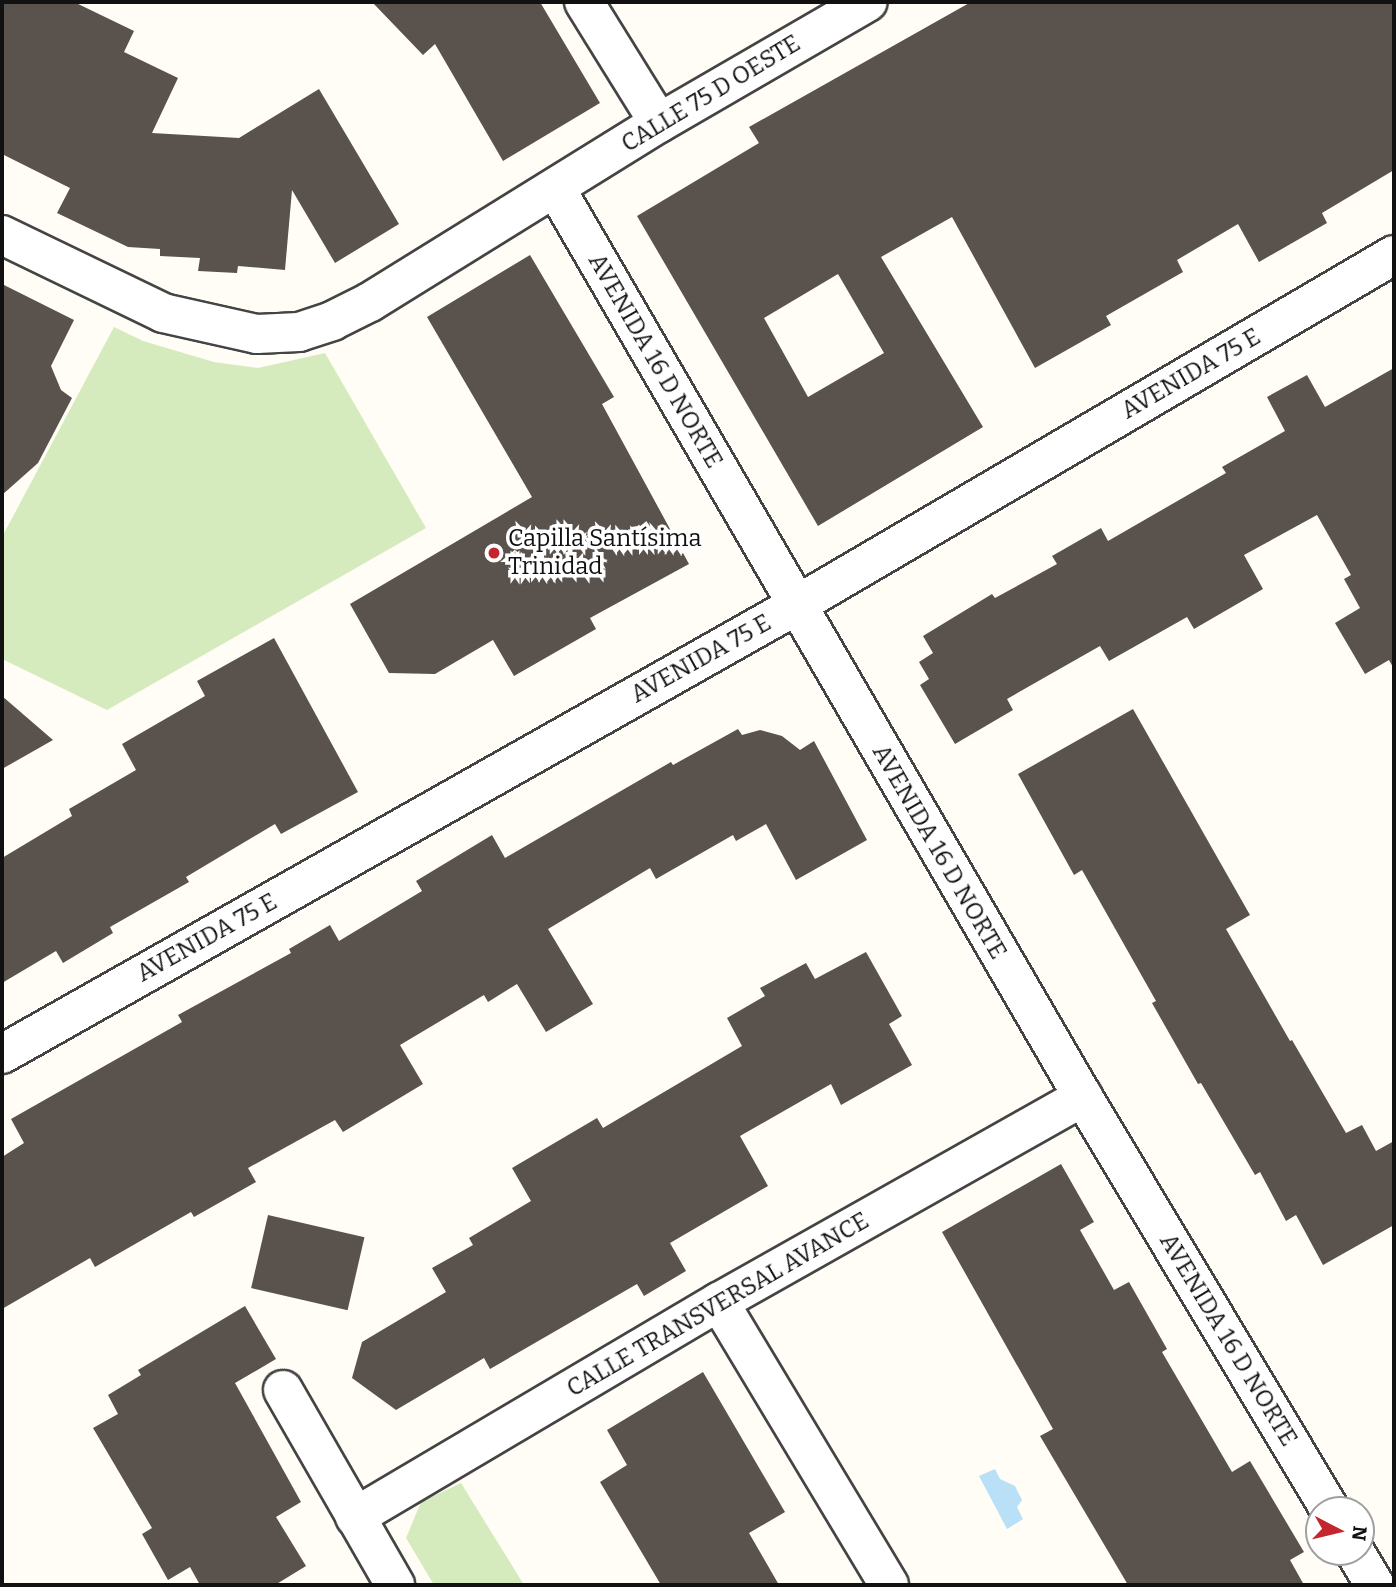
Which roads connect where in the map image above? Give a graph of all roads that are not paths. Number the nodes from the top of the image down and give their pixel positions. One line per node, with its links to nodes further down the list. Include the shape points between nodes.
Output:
1 (584, 2): 3 (street)
2 (868, 2): 3 (street, CALLE 75 D OESTE)
3 (659, 123): 4 (street, CALLE 75 D OESTE)
4 (556, 189): 5 (street, CALLE 75 D OESTE, via 370,302 299,332 257,334 163,313); 7 (street, AVENIDA 16 D NORTE)
5 (2, 235)
6 (1390, 267): 7 (street, AVENIDA 75 E)
7 (795, 606): 8 (street, AVENIDA 75 E); 9 (street, AVENIDA 16 D NORTE)
8 (2, 1054)
9 (1083, 1097): 10 (street, CALLE TRANSVERSAL AVANCE); 12 (street, AVENIDA 16 D NORTE)
10 (719, 1302): 13 (street, CALLE TRANSVERSAL AVANCE); 16 (street)
11 (283, 1390): 13 (street)
12 (1322, 1496)
13 (355, 1517): 15 (street)
14 (1363, 1566): 17 (street)
15 (395, 1585)
16 (889, 1585)
17 (1375, 1585)

